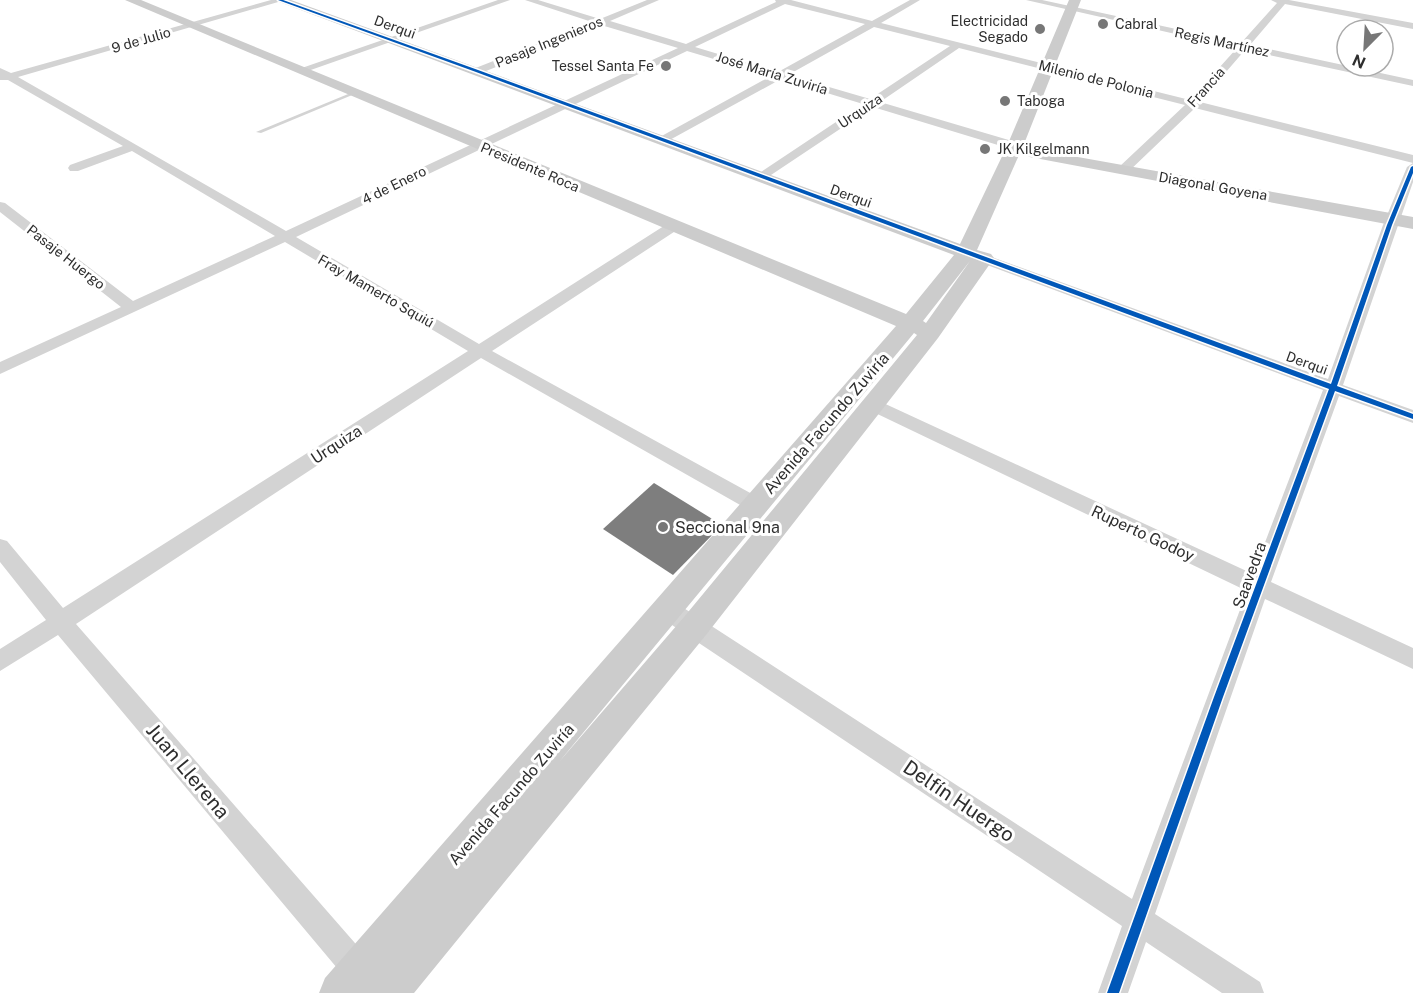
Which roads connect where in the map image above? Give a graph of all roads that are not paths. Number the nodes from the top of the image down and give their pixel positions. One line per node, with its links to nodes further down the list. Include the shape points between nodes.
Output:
1 (131, 0): 13 (street, Presidente Roca)
2 (280, 0): 13 (street, 9 de Julio); 15 (street, Derqui)
3 (506, 0): 15 (street)
4 (529, 0): 11 (street, José María Zuviría)
5 (655, 0): 11 (street, Pasaje Ingenieros)
6 (783, 0): 12 (street, Milenio de Polonia); 18 (street, 4 de Enero)
7 (916, 0): 12 (street)
8 (1030, 0): 10 (street, Regis Martínez)
9 (1281, 0): 14 (street); 17 (street, Francia)
10 (1079, 5): 17 (street, Regis Martínez); 19 (street, Avenida Facundo Zuviría)
11 (601, 22): 18 (street, José María Zuviría); 21 (street, Pasaje Ingenieros)
12 (874, 23): 16 (street, Milenio de Polonia); 22 (street)
13 (192, 25): 20 (street, Presidente Roca); 23 (street, 9 de Julio)
14 (1413, 26)
15 (390, 40): 20 (street); 21 (street, Derqui)
16 (959, 44): 19 (street, Milenio de Polonia); 26 (street, Urquiza)
17 (1242, 46): 24 (street, Regis Martínez); 27 (street, Francia)
18 (687, 47): 22 (street, José María Zuviría); 28 (street, 4 de Enero)
19 (1053, 68): 27 (street, Milenio de Polonia); 33 (street, Avenida Facundo Zuviría)
20 (301, 70): 25 (street, Presidente Roca)
21 (477, 71): 28 (street, Derqui)
22 (781, 75): 26 (street, José María Zuviría); 30 (street)
23 (3, 76): 32 (street, Fray Mamerto Squiú)
24 (1413, 83)
25 (355, 93): 29 (lane); 31 (street, Presidente Roca)
26 (873, 103): 33 (street, José María Zuviría); 38 (street, Urquiza)
27 (1192, 103): 34 (street, Milenio de Polonia); 37 (street, Francia)
28 (563, 104): 30 (street, Derqui); 31 (street, 4 de Enero)
29 (259, 132)
30 (662, 140): 38 (street, Derqui)
31 (478, 145): 42 (street, Presidente Roca); 43 (street, 4 de Enero)
32 (133, 147): 36 (street); 43 (street, Fray Mamerto Squiú)
33 (1022, 149): 37 (street, Diagonal Goyena); 44 (street, Avenida Facundo Zuviría)
34 (1413, 159)
35 (1413, 167): 40 (street, Saavedra)
36 (74, 168)
37 (1123, 170): 40 (street, Diagonal Goyena)
38 (762, 177): 44 (street, Derqui)
39 (0, 206): 45 (street, Pasaje Huergo)
40 (1390, 219): 41 (street, Diagonal Goyena); 49 (street, Saavedra)
41 (1413, 223)
42 (672, 227): 46 (street, Presidente Roca); 47 (street, Urquiza)
43 (285, 237): 45 (street, 4 de Enero); 47 (street, Fray Mamerto Squiú)
44 (975, 256): 46 (street, Avenida Facundo Zuviría); 49 (street, Derqui)
45 (132, 308): 48 (street, 4 de Enero)
46 (920, 328): 50 (street, Avenida Facundo Zuviría); 52 (street, Avenida Facundo Zuviría)
47 (480, 351): 52 (street, Fray Mamerto Squiú); 56 (street, Urquiza)
48 (0, 369)
49 (1334, 387): 51 (street, Derqui); 54 (street, Saavedra)
50 (873, 405): 54 (street, Ruperto Godoy); 55 (street, Avenida Facundo Zuviría)
51 (1413, 417)
52 (756, 505): 55 (street, Avenida Facundo Zuviría)
53 (0, 547): 56 (street, Juan Llerena)
54 (1258, 588): 57 (street, Ruperto Godoy); 59 (street, Saavedra)
55 (681, 618): 59 (street, Delfín Huergo); 60 (street, Avenida Facundo Zuviría); 61 (street, Avenida Facundo Zuviría)
56 (60, 621): 58 (street, Urquiza); 60 (street, Juan Llerena)
57 (1413, 659)
58 (0, 661)
59 (1138, 920): 62 (street, Saavedra); 63 (street, Delfín Huergo)
60 (359, 986)
61 (387, 993)
62 (1113, 993)
63 (1249, 993)

